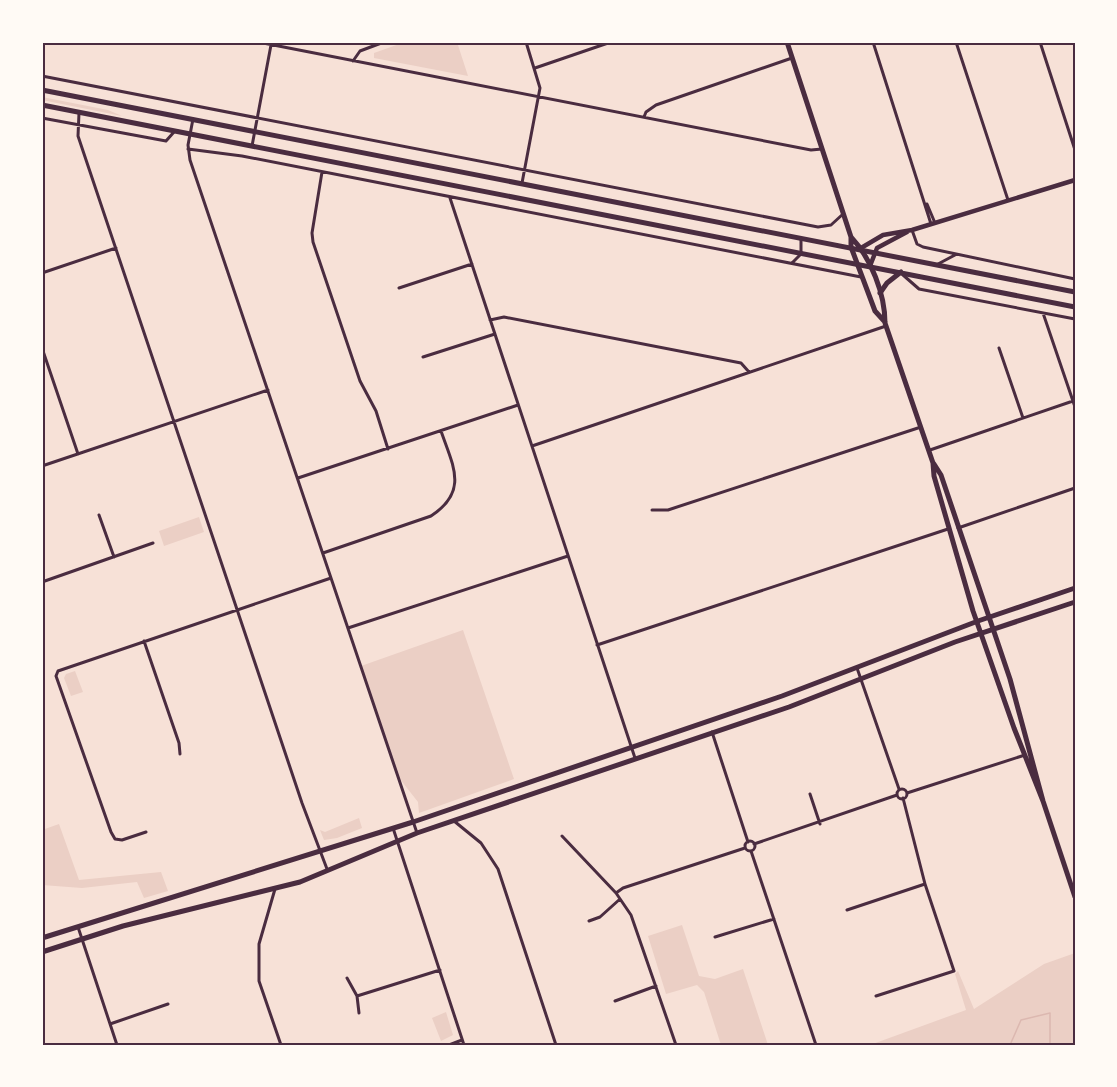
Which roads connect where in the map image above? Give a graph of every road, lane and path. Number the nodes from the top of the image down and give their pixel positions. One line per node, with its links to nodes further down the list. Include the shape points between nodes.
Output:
1 (259, 42): 9 (street)
2 (384, 42): 11 (street, via 360,51)
3 (526, 42): 12 (street)
4 (611, 42): 12 (street)
5 (787, 42): 10 (main road)
6 (873, 42): 39 (street)
7 (956, 42): 35 (street)
8 (1040, 42): 29 (street)
9 (271, 45): 11 (street); 21 (street)
10 (792, 58): 18 (street, via 656,105); 28 (main road)
11 (353, 61): 15 (street)
12 (535, 68): 15 (street)
13 (42, 76): 21 (street)
14 (42, 90): 20 (main road)
15 (539, 97): 18 (street); 30 (street)
16 (42, 105): 17 (main road)
17 (79, 112): 22 (street); 23 (main road)
18 (644, 117): 28 (street)
19 (42, 118): 22 (street)
20 (193, 119): 24 (main road); 25 (street)
21 (256, 119): 24 (street); 30 (street)
22 (77, 126): 23 (street, via 166,141); 44 (street)
23 (175, 131): 25 (main road)
24 (254, 131): 26 (street); 33 (main road)
25 (190, 134): 26 (main road); 27 (street)
26 (252, 146): 36 (main road)
27 (188, 149): 31 (street); 71 (street)
28 (822, 149): 37 (main road)
29 (1075, 150)
30 (524, 170): 33 (street); 37 (street, via 818,227 833,223)
31 (322, 172): 34 (street); 80 (street, via 313,242 360,381 376,411)
32 (1075, 180): 35 (street)
33 (522, 183): 41 (main road)
34 (450, 198): 38 (street); 49 (street)
35 (1008, 200): 39 (street)
36 (575, 208): 38 (street); 47 (main road)
37 (843, 214): 42 (main road)
38 (572, 221): 50 (street)
39 (933, 224): 40 (street)
40 (911, 230): 45 (street, via 883,235); 46 (street); 48 (street, via 919,246)
41 (800, 236): 43 (main road); 47 (street)
42 (851, 237): 43 (main road); 45 (main road)
43 (851, 247): 45 (main road); 51 (main road)
44 (116, 248): 55 (street); 76 (street)
45 (861, 248): 46 (main road); 53 (main road)
46 (875, 251): 52 (main road); 53 (street)
47 (801, 254): 50 (street); 51 (main road)
48 (955, 255): 52 (street); 57 (street)
49 (472, 264): 58 (street); 64 (street)
50 (792, 264): 56 (street)
51 (858, 264): 53 (main road); 56 (main road)
52 (938, 264): 59 (main road)
53 (870, 266): 54 (main road); 60 (main road)
54 (901, 272): 60 (main road); 61 (main road); 62 (street, via 919,289)
55 (42, 273)
56 (863, 278): 65 (main road, via 875,311)
57 (1075, 279)
58 (399, 288)
59 (1075, 292)
60 (880, 293): 65 (main road)
61 (1075, 307)
62 (1043, 314): 63 (street); 72 (street)
63 (1075, 319)
64 (490, 320): 66 (street); 70 (street, via 504,317 741,363)
65 (886, 325): 70 (street); 77 (main road)
66 (495, 333): 69 (street); 73 (street)
67 (42, 348): 82 (street)
68 (999, 348): 75 (street)
69 (423, 357)
70 (749, 372): 79 (street)
71 (268, 390): 76 (street); 85 (street)
72 (1073, 400): 74 (street); 75 (street)
73 (518, 405): 78 (street); 79 (street)
74 (1075, 407)
75 (1023, 418): 81 (street)
76 (175, 422): 82 (street); 99 (street)
77 (921, 427): 81 (main road); 87 (street, via 668,510)
78 (441, 431): 80 (street); 92 (street, via 456,476 455,490 442,509)
79 (532, 446): 94 (street)
80 (388, 449): 85 (street)
81 (929, 450): 83 (main road)
82 (78, 454): 84 (street)
83 (933, 463): 89 (main road); 90 (main road)
84 (42, 466)
85 (298, 478): 92 (street)
86 (1075, 488): 89 (street)
87 (652, 510)
88 (99, 515): 93 (street)
89 (958, 528): 100 (main road)
90 (948, 529): 101 (main road); 106 (street)
91 (153, 543): 93 (street)
92 (323, 553): 95 (street)
93 (114, 556): 96 (street)
94 (568, 556): 102 (street); 106 (street)
95 (331, 578): 99 (street); 102 (street)
96 (42, 582)
97 (1075, 588): 100 (main road)
98 (1075, 602): 103 (main road)
99 (238, 609): 105 (street); 132 (street)
100 (988, 618): 101 (main road); 103 (main road)
101 (978, 621): 104 (main road); 107 (main road)
102 (348, 628): 122 (street)
103 (992, 630): 104 (main road); 111 (main road)
104 (982, 633): 108 (main road); 113 (main road)
105 (144, 641): 112 (street); 125 (street, via 64,668 56,676 115,839)
106 (597, 645): 110 (street)
107 (857, 668): 108 (street); 110 (main road)
108 (861, 679): 109 (main road); 115 (street)
109 (712, 732): 114 (main road); 129 (street)
110 (631, 748): 114 (street); 122 (main road)
111 (1031, 752): 113 (street); 120 (main road)
112 (180, 754)
113 (1024, 755): 116 (street); 120 (main road)
114 (635, 758): 121 (main road)
115 (899, 789): 116 (street); 118 (street)
116 (906, 793): 119 (street)
117 (810, 794): 123 (street)
118 (897, 795): 119 (street); 123 (street)
119 (903, 798): 135 (street)
120 (1043, 801): 138 (main road)
121 (454, 821): 126 (main road); 162 (street, via 481,843 498,869)
122 (413, 822): 124 (main road); 126 (street)
123 (820, 824): 130 (street)
124 (393, 828): 128 (street); 132 (main road)
125 (146, 832)
126 (417, 833): 128 (main road)
127 (562, 836): 137 (street)
128 (398, 841): 134 (main road); 148 (street)
129 (748, 842): 130 (street); 131 (street)
130 (754, 844): 133 (street)
131 (745, 848): 133 (street); 137 (street)
132 (320, 851): 134 (street); 143 (main road)
133 (751, 851): 141 (street)
134 (328, 871): 136 (main road)
135 (925, 884): 140 (street); 152 (street, via 954,971)
136 (275, 889): 146 (main road); 159 (street, via 259,944 259,981)
137 (615, 893): 139 (street)
138 (1075, 897)
139 (620, 899): 142 (street, via 600,917); 150 (street, via 637,927)
140 (847, 910)
141 (774, 919): 145 (street); 164 (street)
142 (589, 921)
143 (78, 927): 144 (main road); 146 (street)
144 (42, 938)
145 (715, 938)
146 (82, 939): 147 (main road); 156 (street)
147 (42, 952)
148 (440, 970): 151 (street); 157 (street)
149 (347, 978): 151 (street)
150 (656, 986): 153 (street); 163 (street)
151 (357, 996): 155 (street)
152 (876, 996)
153 (615, 1001)
154 (168, 1004): 156 (street)
155 (359, 1013)
156 (110, 1024): 158 (street)
157 (462, 1040): 160 (street); 161 (street)
158 (117, 1045)
159 (281, 1045)
160 (449, 1045)
161 (464, 1045)
162 (556, 1045)
163 (676, 1045)
164 (816, 1045)

